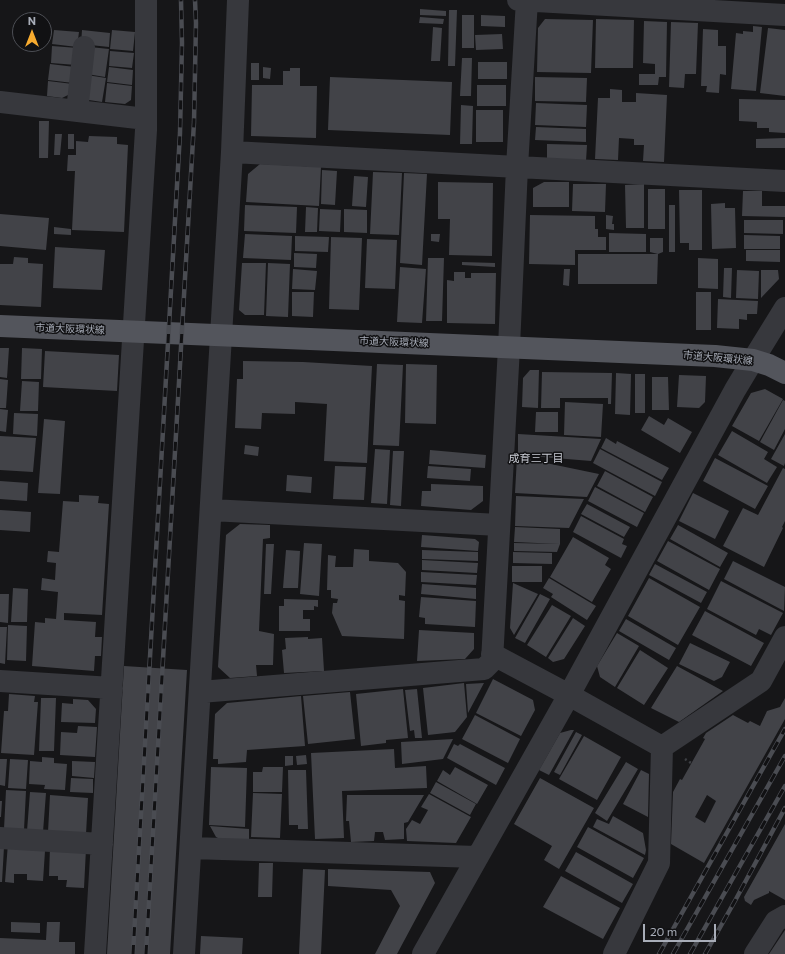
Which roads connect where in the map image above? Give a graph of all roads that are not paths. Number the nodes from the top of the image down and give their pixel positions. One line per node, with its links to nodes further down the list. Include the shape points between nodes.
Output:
1 (146, 0): 9 (street)
2 (238, 0): 10 (street)
3 (518, 0): 4 (street)
4 (527, 0): 5 (street); 11 (street)
5 (785, 15)
6 (84, 47): 8 (street)
7 (0, 102): 8 (street)
8 (77, 111): 9 (street)
9 (146, 119): 15 (street)
10 (232, 152): 11 (street); 16 (street)
11 (517, 167): 12 (street); 17 (street)
12 (785, 181)
13 (785, 308): 18 (street)
14 (0, 326): 15 (main road, 市道大阪環状線)
15 (134, 332): 16 (main road, 市道大阪環状線); 25 (street)
16 (221, 335): 17 (main road, 市道大阪環状線); 20 (street)
17 (509, 347): 18 (main road, 市道大阪環状線); 21 (street)
18 (753, 360): 19 (main road, 市道大阪環状線); 27 (street)
19 (785, 374)
20 (211, 510): 21 (street); 26 (street)
21 (500, 525): 23 (street)
22 (785, 637): 28 (street, via 761,681)
23 (492, 658): 26 (street, via 484,669); 27 (street)
24 (0, 681): 25 (street)
25 (112, 688): 30 (street)
26 (200, 692): 31 (street)
27 (569, 695): 28 (street); 32 (street)
28 (662, 746): 37 (street, via 659,863)
29 (0, 838): 30 (street)
30 (102, 844): 34 (street)
31 (191, 848): 32 (street); 35 (street)
32 (477, 857): 36 (street)
33 (785, 916): 38 (street, via 776,921)
34 (95, 954)
35 (184, 954)
36 (423, 954)
37 (614, 954)
38 (755, 954)

